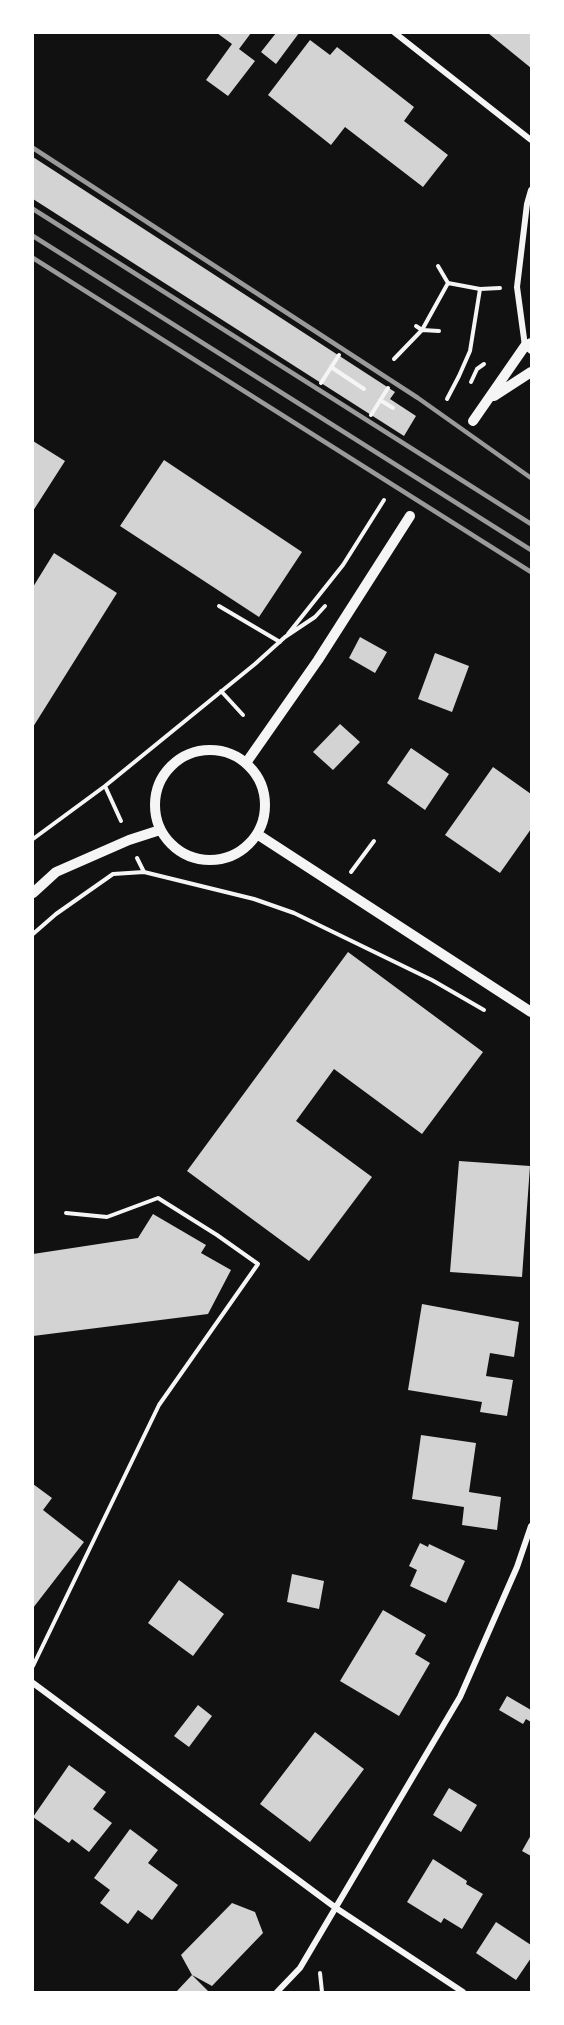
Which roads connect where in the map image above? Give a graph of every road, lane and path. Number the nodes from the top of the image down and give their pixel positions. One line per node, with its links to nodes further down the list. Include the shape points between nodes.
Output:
1 (395, 33): 2 (street)
2 (531, 140)
3 (531, 190): 6 (street)
4 (438, 267): 5 (path)
5 (448, 283): 7 (path); 9 (path)
6 (517, 287): 7 (path); 11 (street)
7 (480, 289): 19 (path, via 470,351)
8 (416, 326): 9 (path)
9 (422, 330): 10 (path); 13 (path)
10 (439, 331)
11 (529, 347): 20 (street)
12 (339, 355): 14 (path)
13 (394, 359)
14 (331, 367): 16 (path); 18 (path)
15 (531, 372): 20 (street)
16 (321, 383)
17 (388, 388): 21 (path)
18 (364, 389)
19 (447, 399)
20 (489, 399): 24 (street)
21 (380, 400): 22 (path); 23 (path)
22 (393, 408)
23 (371, 415)
24 (473, 421)
25 (384, 500): 29 (path, via 343,565)
26 (410, 516): 33 (street, via 318,660)
27 (219, 606): 30 (path)
28 (315, 617): 29 (path)
29 (285, 637): 30 (path)
30 (280, 642): 31 (path)
31 (221, 691): 32 (path); 36 (path)
32 (243, 715)
33 (246, 763): 34 (street, via 214,749 181,758 162,777 155,803); 35 (street, via 261,784 264,801)
34 (160, 830): 35 (street, via 175,848 196,859 219,860 241,851); 39 (street, via 56,872)
35 (257, 834): 42 (street)
36 (33, 839)
37 (374, 841): 38 (path)
38 (351, 873)
39 (33, 893)
40 (33, 934): 41 (path, via 113,874 144,872 294,913 432,980)
41 (484, 1010)
42 (531, 1012)
43 (66, 1213): 45 (path, via 106,1217 158,1198 258,1264 159,1405)
44 (531, 1526): 47 (street, via 460,1697)
45 (33, 1666)
46 (33, 1683): 47 (street)
47 (336, 1908): 49 (street, via 300,1968); 51 (street)
48 (320, 1973): 50 (path)
49 (277, 1992)
50 (322, 1992)
51 (463, 1992)

